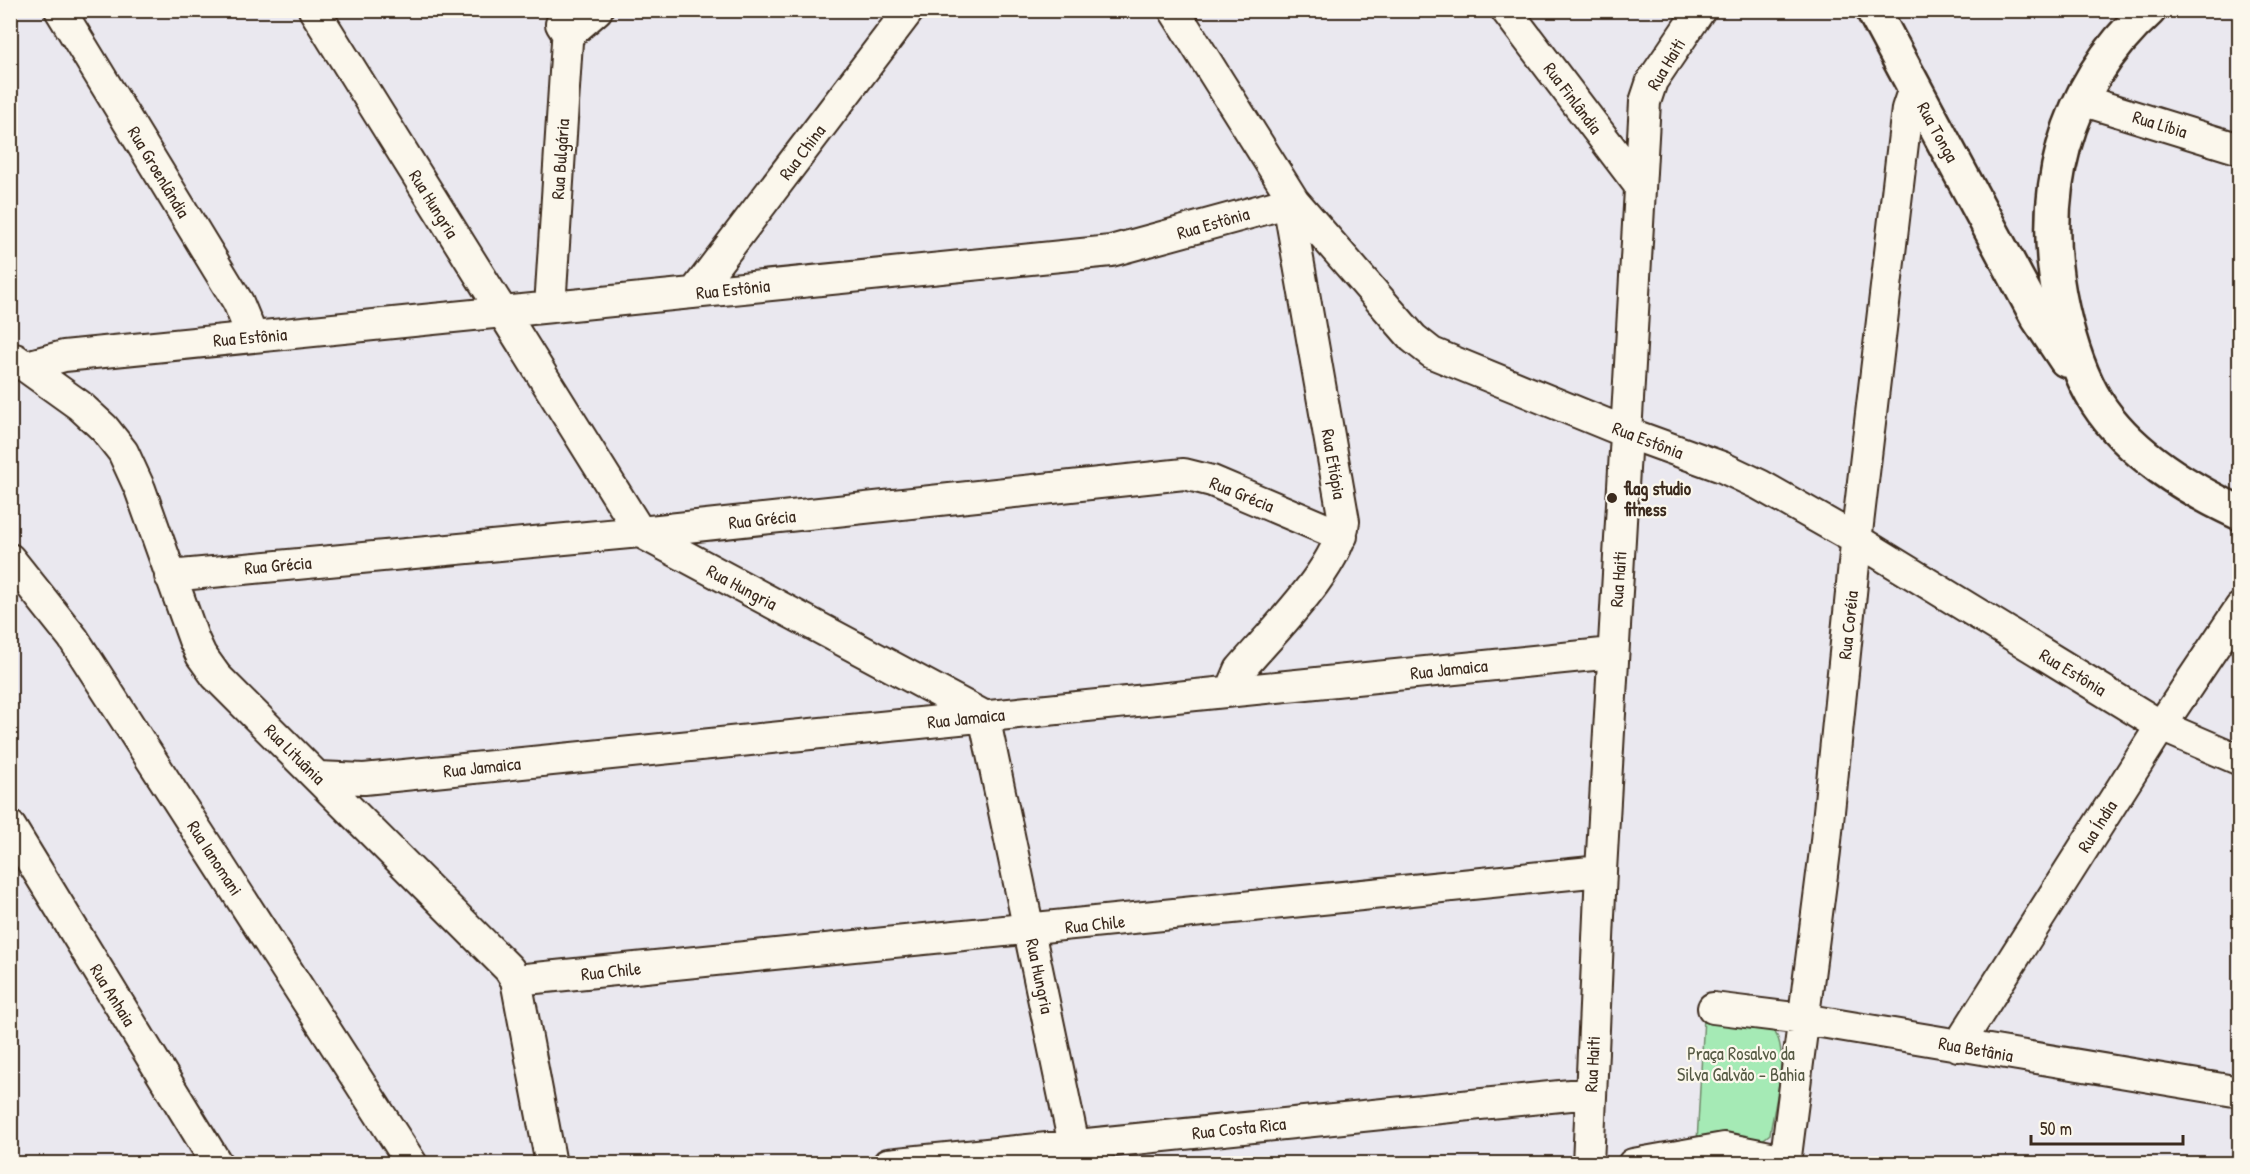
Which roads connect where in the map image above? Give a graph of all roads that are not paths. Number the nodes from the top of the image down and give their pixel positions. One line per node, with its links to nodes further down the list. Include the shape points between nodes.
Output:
1 (314, 10): 20 (street, Rua Hungria)
2 (597, 10): 10 (street)
3 (909, 10): 18 (street, Rua China)
4 (1174, 10): 15 (street, Rua Etiópia)
5 (1506, 10): 14 (street, Rua Finlândia)
6 (1700, 10): 14 (street, Rua Haiti, via 1648,92)
7 (1873, 10): 11 (main road, Rua Tonga)
8 (2150, 10): 12 (main road, via 2107,56)
9 (64, 12): 21 (street, Rua Groenlândia, via 238,302)
10 (563, 19): 19 (street, Rua Bulgária)
11 (1914, 88): 17 (main road, Rua Tonga); 28 (street, Rua Coréia, via 1905,121)
12 (2081, 100): 13 (street, Rua Líbia); 16 (main road, via 2056,174)
13 (2240, 149)
14 (1639, 185): 24 (street, Rua Haiti)
15 (1291, 201): 18 (street, Rua Estônia, via 1111,251); 24 (street, Rua Estônia, via 1421,346); 27 (street, Rua Etiópia, via 1344,521)
16 (2052, 245): 17 (main road, via 2025,260); 23 (main road, via 2067,332)
17 (2004, 252): 23 (main road, Rua Tonga, via 2046,332)
18 (694, 293): 19 (street, Rua Estônia)
19 (550, 307): 20 (street, Rua Estônia)
20 (501, 312): 21 (street, Rua Estônia); 26 (street, Rua Hungria)
21 (252, 336): 22 (street, Rua Estônia)
22 (16, 358): 30 (street, Rua Lituânia, via 79,405 123,452)
23 (2097, 403): 25 (main road, via 2161,469)
24 (1628, 433): 28 (street, Rua Estônia, via 1739,475); 32 (street, Rua Haiti)
25 (2240, 513)
26 (640, 532): 27 (street, Rua Grécia, via 1184,474 1212,481); 30 (street, Rua Grécia); 34 (street, Rua Hungria)
27 (1342, 536): 33 (street, Rua Etiópia, via 1328,564 1240,670)
28 (1857, 540): 35 (street, Rua Estônia); 43 (street, Rua Coréia)
29 (10, 559): 51 (street, Rua Ianomani, via 73,638)
30 (170, 576): 37 (street, Rua Lituânia, via 201,655 216,676)
31 (2240, 608): 35 (street, Rua Índia)
32 (1613, 652): 33 (street, Rua Jamaica); 39 (street, Rua Haiti)
33 (1231, 691): 34 (street, Rua Jamaica)
34 (984, 716): 37 (street, Rua Jamaica, via 364,779); 40 (street, Rua Hungria)
35 (2161, 726): 36 (street, Rua Estônia); 44 (street, Rua Índia)
36 (2240, 760)
37 (318, 777): 41 (street, Rua Lituânia, via 499,958)
38 (10, 826): 50 (street, Rua Anhaia)
39 (1601, 871): 40 (street, Rua Chile); 46 (street, Rua Haiti)
40 (1030, 931): 41 (street, Rua Chile); 47 (street, Rua Hungria)
41 (516, 981): 52 (street, Rua Lituânia)
42 (1713, 1008): 43 (street, Rua Betânia)
43 (1803, 1019): 44 (street, Rua Betânia); 49 (street, Rua Coréia)
44 (1958, 1046): 45 (street, Rua Betânia)
45 (2240, 1092)
46 (1590, 1093): 47 (street, Rua Costa Rica); 54 (street, Rua Haiti)
47 (1076, 1154): 53 (street, Rua Costa Rica)
48 (1644, 1162): 49 (street, via 1724,1148)
49 (1785, 1162)
50 (217, 1164)
51 (412, 1164)
52 (551, 1164)
53 (888, 1164)
54 (1588, 1164)

